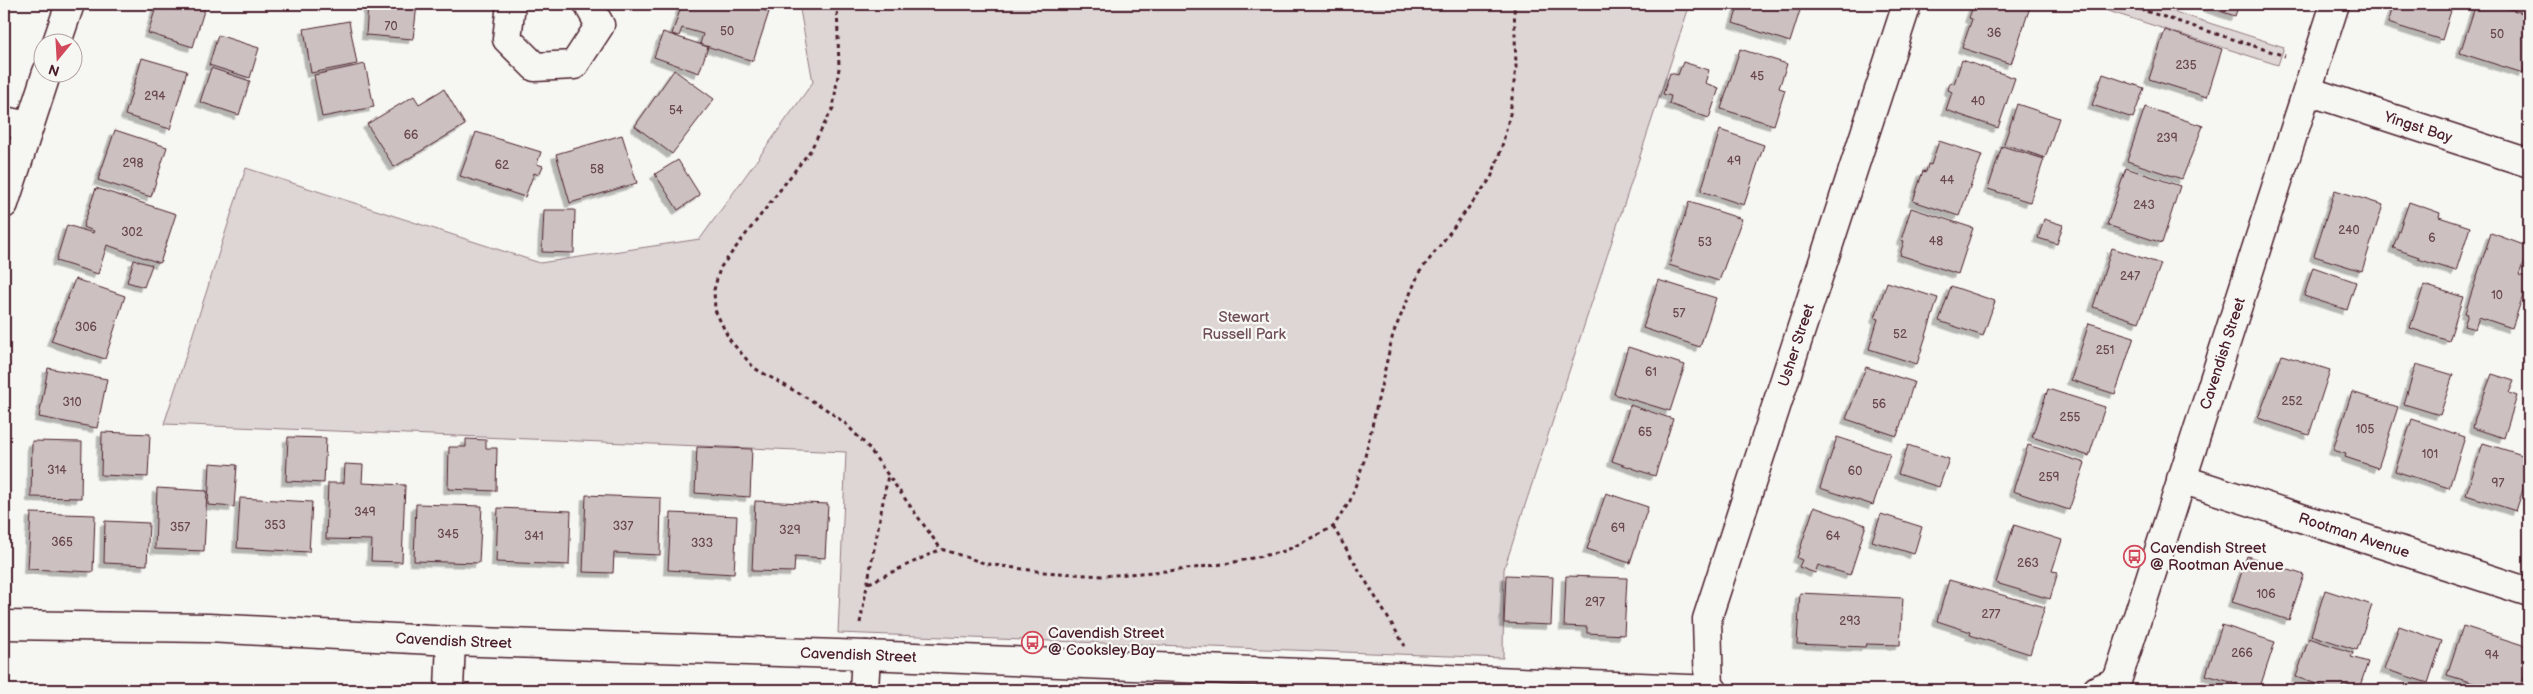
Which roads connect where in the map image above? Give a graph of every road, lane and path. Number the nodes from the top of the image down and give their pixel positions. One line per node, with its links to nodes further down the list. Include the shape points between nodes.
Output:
1 (70, 4): 9 (street)
2 (511, 4): 3 (street, via 507,39 535,67 574,65 600,25)
3 (588, 4)
4 (837, 4): 15 (path, via 839,68 833,108 810,151 720,268 714,290 715,310 729,339 754,368 823,407 846,424)
5 (1514, 4): 17 (path, via 1516,67 1501,150 1491,178 1419,273 1393,334 1364,461 1350,500)
6 (1907, 4): 28 (street, Usher Street, via 1707,619)
7 (2124, 4): 10 (path)
8 (2335, 4): 10 (street, Cavendish Street)
9 (60, 32)
10 (2312, 78): 13 (street, Yingst Bay); 16 (street, Cavendish Street)
11 (41, 82): 12 (street)
12 (16, 124): 14 (street)
13 (2529, 163)
14 (4, 204)
15 (888, 474): 18 (path); 19 (path)
16 (2181, 479): 20 (street, Rootman Avenue); 30 (street, Cavendish Street, via 2117,682)
17 (1333, 527): 18 (path, via 1285,551 1230,563 1102,576 987,564); 24 (path, via 1403,641)
18 (941, 549): 19 (path)
19 (869, 584): 23 (path, via 859,619)
20 (2529, 592)
21 (4, 625): 22 (street, Cavendish Street, via 208,628)
22 (451, 642): 23 (street, Cavendish Street); 26 (street)
23 (866, 655): 25 (street, Cavendish Street); 27 (street)
24 (1419, 678): 25 (street, Cavendish Street); 28 (street, Cavendish Street)
25 (1293, 682)
26 (449, 690)
27 (864, 690)
28 (1709, 690): 29 (street, Cavendish Street)
29 (1713, 690)
30 (2097, 690)

